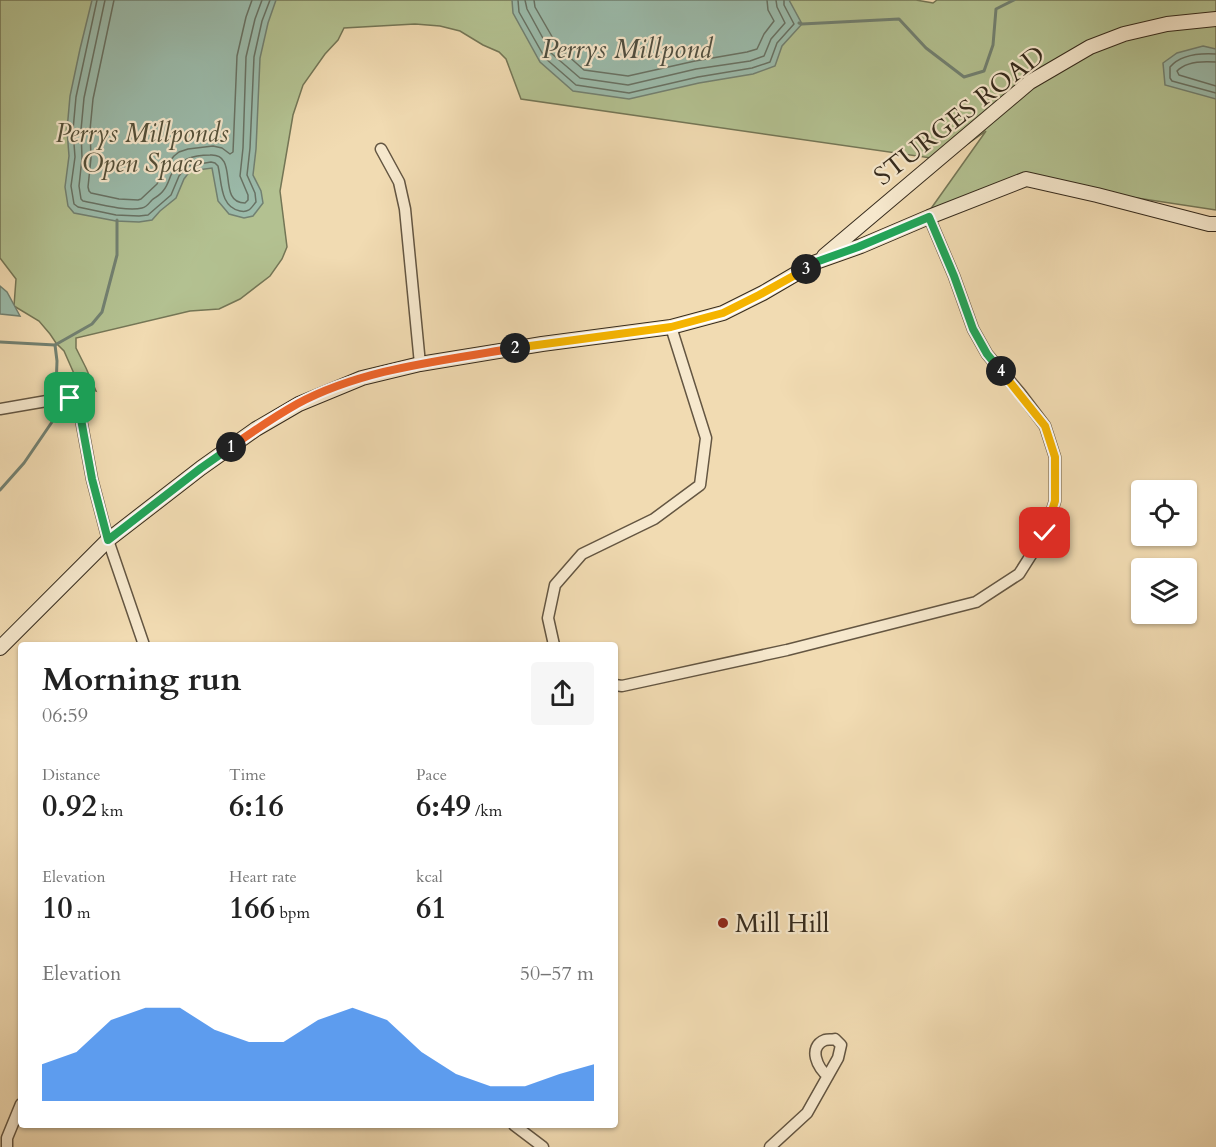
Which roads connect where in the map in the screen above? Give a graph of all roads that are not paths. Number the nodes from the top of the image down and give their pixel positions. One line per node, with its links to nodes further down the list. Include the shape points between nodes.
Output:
1 (1216, 19): 5 (main road, STURGES ROAD, via 1124,34 1090,47 1030,82)
2 (381, 149): 7 (street, via 399,183 405,209)
3 (929, 217): 4 (main road, via 1026,179); 5 (main road); 13 (street, via 973,329 987,354 1045,426 1055,457 1055,501 1045,533 1019,574 976,602 787,650)
4 (1216, 224)
5 (816, 262): 6 (main road, via 723,313)
6 (671, 327): 7 (main road); 11 (street, via 706,438 700,485 654,519 582,554 555,585 548,618)
7 (420, 364): 9 (main road, via 362,378 298,404 201,468)
8 (0, 409): 9 (street, via 75,399)
9 (108, 540): 10 (street); 12 (main road)
10 (143, 642)
11 (553, 642)
12 (0, 648)
13 (618, 685)
14 (828, 1076): 19 (street, via 807,1113)
15 (18, 1111): 17 (street)
16 (518, 1128): 18 (street)
17 (7, 1147)
18 (543, 1147)
19 (770, 1147)

